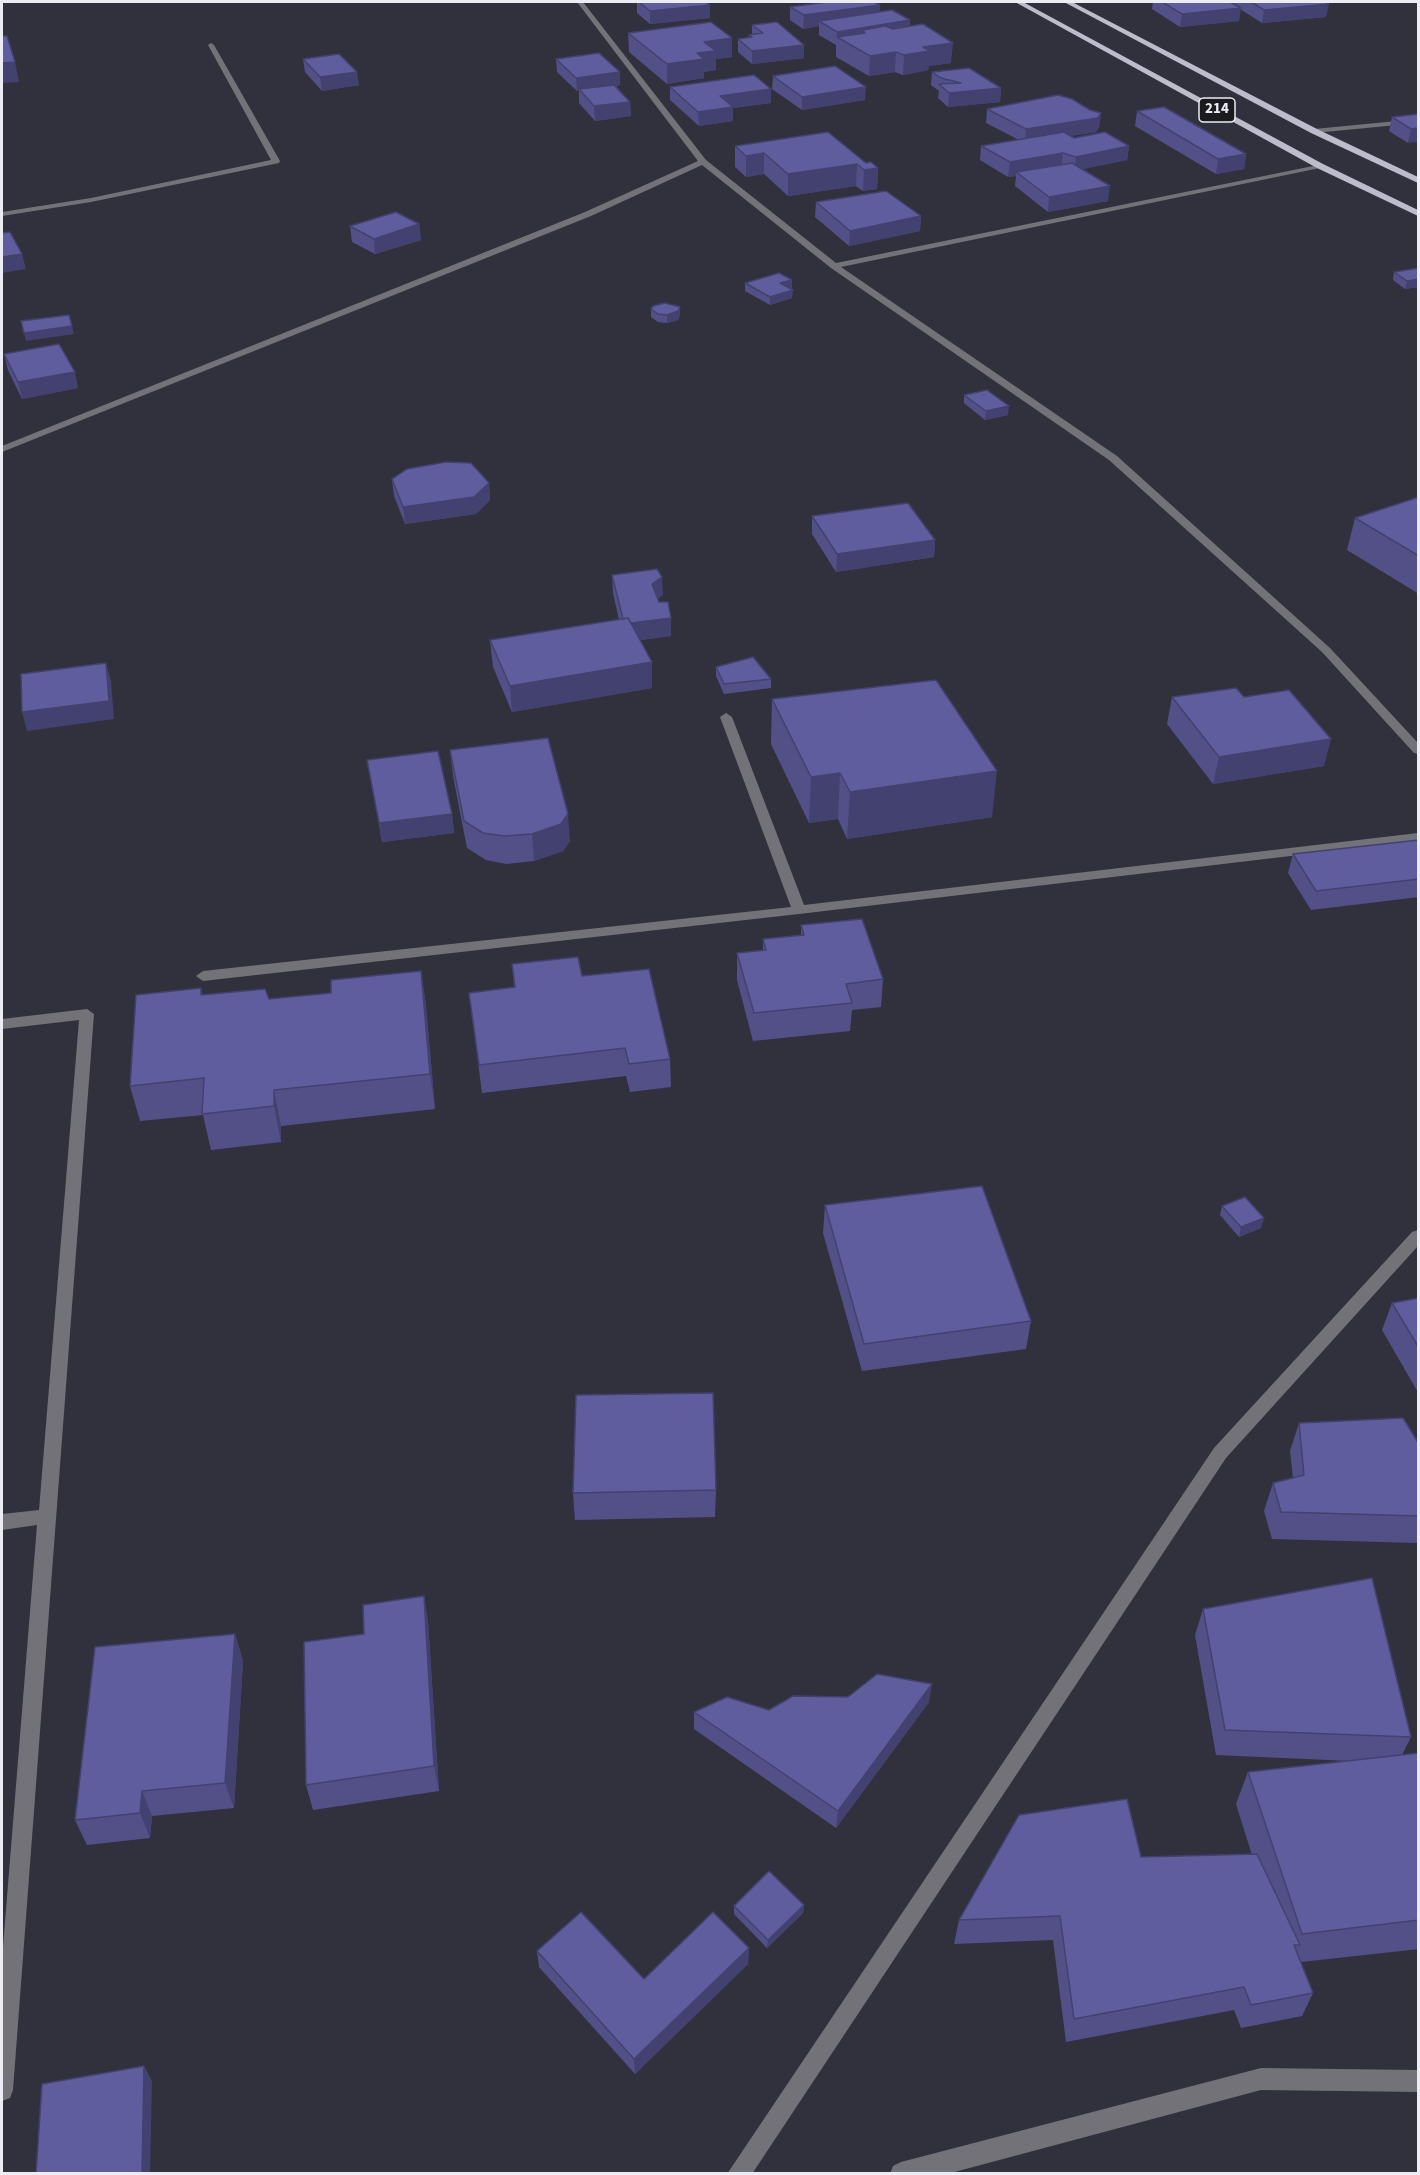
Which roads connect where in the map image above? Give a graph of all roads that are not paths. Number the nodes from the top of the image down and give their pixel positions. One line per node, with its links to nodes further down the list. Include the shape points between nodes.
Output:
1 (580, 2): 7 (street)
2 (1018, 2): 8 (highway, 214)
3 (1067, 2): 6 (highway, 214)
4 (211, 45): 11 (street, via 276,161 92,200)
5 (1419, 121): 6 (street)
6 (1314, 131): 9 (highway, 214)
7 (703, 162): 12 (street); 13 (street, via 588,214)
8 (1320, 166): 10 (highway, 214); 12 (street)
9 (1419, 180)
10 (1419, 213)
11 (2, 214)
12 (834, 266): 15 (street, via 1113,458 1326,650)
13 (2, 449)
14 (726, 717): 17 (street)
15 (1419, 750)
16 (1419, 837): 17 (street)
17 (799, 910): 18 (street)
18 (203, 976)
19 (2, 1023): 21 (street, via 87,1014)
20 (1419, 1236): 25 (street, via 1220,1454)
21 (49, 1516): 22 (street); 24 (street)
22 (2, 1522)
23 (1419, 2081): 26 (street, via 1261,2079)
24 (2, 2090)
25 (738, 2174)
26 (901, 2174)

